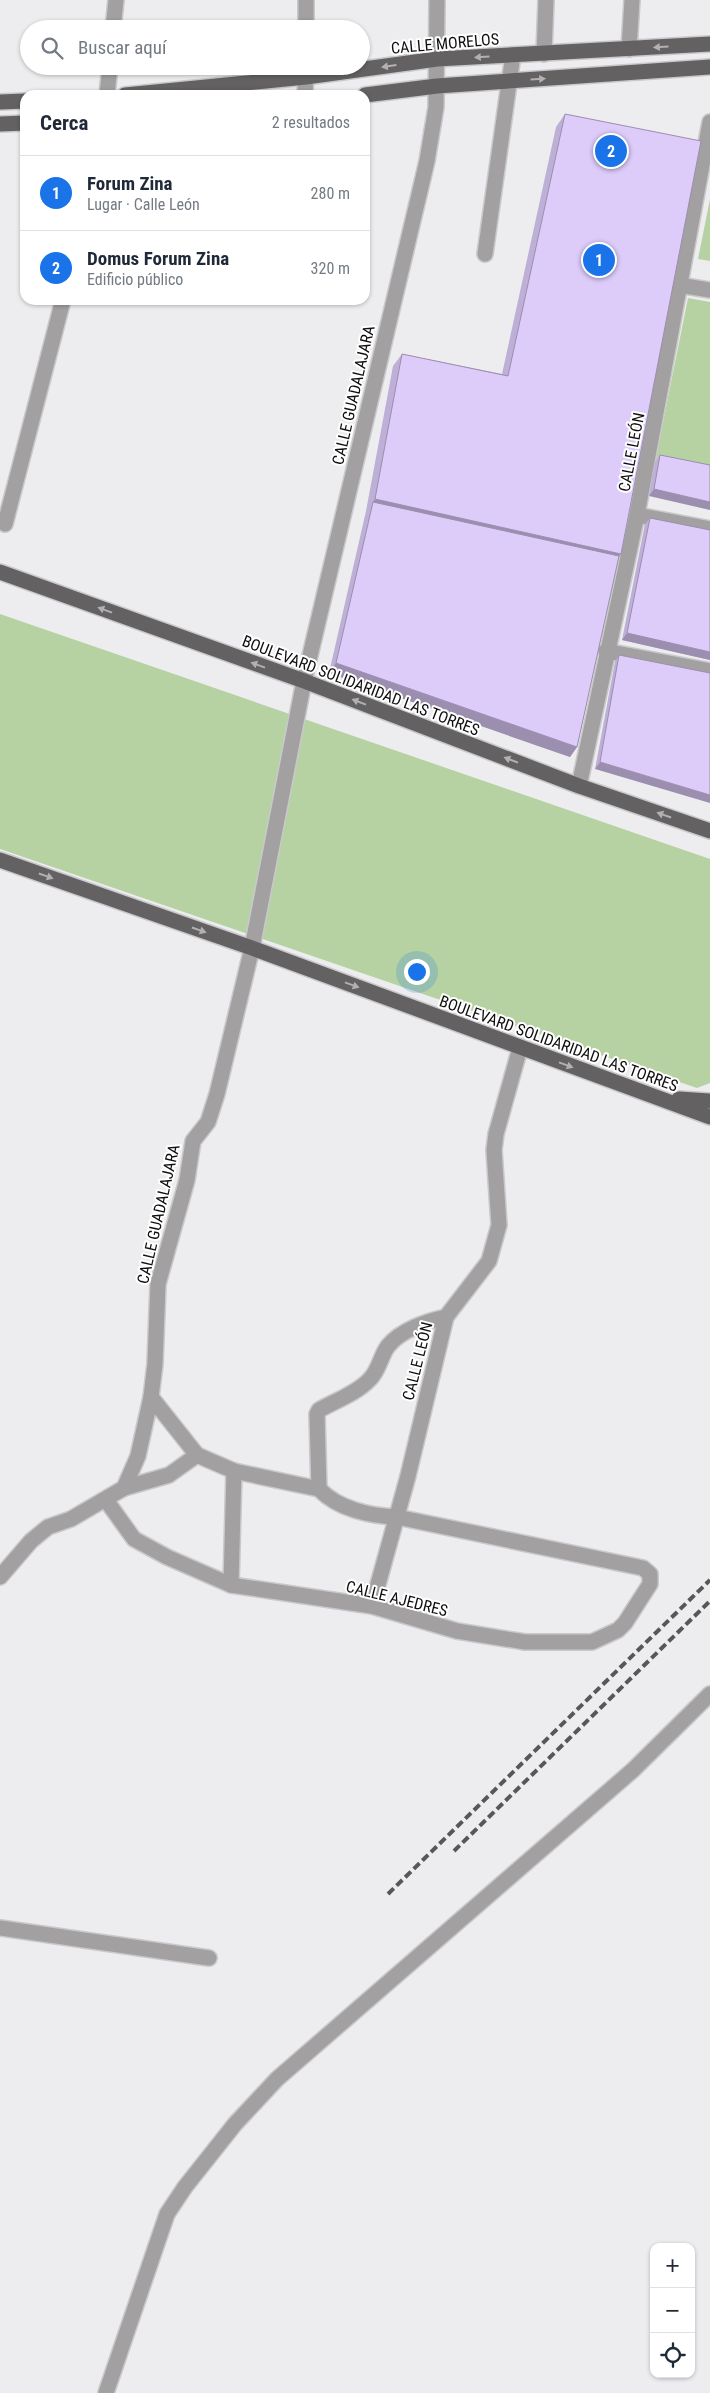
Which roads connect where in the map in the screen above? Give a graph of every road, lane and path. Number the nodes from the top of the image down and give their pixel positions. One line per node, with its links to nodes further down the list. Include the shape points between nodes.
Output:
1 (116, 0): 6 (street)
2 (306, 0): 7 (street)
3 (438, 0): 12 (street, CALLE GUADALAJARA)
4 (546, 0): 10 (street)
5 (632, 0): 9 (street)
6 (114, 20)
7 (306, 20)
8 (710, 44): 9 (main road, CALLE MORELOS, one-way to 9)
9 (629, 49): 10 (main road, CALLE MORELOS)
10 (544, 54): 11 (main road, CALLE MORELOS)
11 (513, 55): 12 (main road, CALLE MORELOS, one-way to 12); 18 (street)
12 (437, 59): 13 (main road, CALLE MORELOS, one-way to 13); 19 (street, CALLE GUADALAJARA)
13 (370, 66)
14 (710, 67): 18 (main road, one-way to 14)
15 (109, 75): 20 (street)
16 (282, 75): 21 (main road, CALLE MORELOS)
17 (306, 75): 22 (street)
18 (510, 81): 19 (main road); 29 (street)
19 (437, 86): 23 (main road); 39 (street, CALLE GUADALAJARA, via 427,160)
20 (108, 90)
21 (164, 90)
22 (306, 90)
23 (370, 94)
24 (20, 101): 25 (main road)
25 (0, 102)
26 (710, 122): 30 (street, CALLE LEÓN)
27 (20, 123): 28 (main road)
28 (0, 124)
29 (485, 254)
30 (679, 285): 31 (street); 33 (street, CALLE LEÓN)
31 (710, 290)
32 (62, 305): 34 (street)
33 (637, 515): 35 (street); 37 (street, CALLE LEÓN)
34 (5, 524)
35 (710, 529)
36 (0, 572): 39 (main road, BOULEVARD SOLIDARIDAD LAS TORRES, one-way to 36)
37 (606, 651): 38 (street); 40 (street, CALLE LEÓN)
38 (710, 671)
39 (304, 682): 40 (main road, BOULEVARD SOLIDARIDAD LAS TORRES, one-way to 39); 43 (street, CALLE GUADALAJARA)
40 (578, 786): 41 (main road, BOULEVARD SOLIDARIDAD LAS TORRES, one-way to 40)
41 (710, 831)
42 (0, 860): 43 (main road, BOULEVARD SOLIDARIDAD LAS TORRES, one-way to 43)
43 (252, 948): 44 (main road, BOULEVARD SOLIDARIDAD LAS TORRES, one-way to 44); 49 (street, CALLE GUADALAJARA, via 217,1094 208,1122 193,1141 187,1180 158,1284)
44 (520, 1048): 45 (main road, BOULEVARD SOLIDARIDAD LAS TORRES, one-way to 45); 48 (street, CALLE LEÓN, via 494,1150 497,1236 489,1261)
45 (656, 1096): 46 (main road); 47 (main road, BOULEVARD SOLIDARIDAD LAS TORRES)
46 (710, 1102)
47 (710, 1117)
48 (446, 1317): 53 (street, via 421,1323 394,1341 368,1382 319,1410); 55 (street, CALLE LEÓN)
49 (151, 1397): 50 (street); 52 (street, CALLE GUADALAJARA, via 138,1456)
50 (196, 1456): 51 (street); 52 (street, via 169,1475)
51 (234, 1470): 53 (street); 57 (street)
52 (124, 1488): 54 (street)
53 (319, 1489): 55 (street, via 362,1513)
54 (106, 1500): 56 (street, via 48,1527 31,1541); 57 (street, CALLE AJEDRES, via 134,1539)
55 (397, 1517): 58 (street, CALLE LEÓN); 58 (street, CALLE AJEDRES, via 647,1570 650,1584 625,1623 618,1630 592,1642 525,1642 457,1631)
56 (0, 1577)
57 (231, 1585): 58 (street, CALLE AJEDRES)
58 (372, 1606)
59 (710, 1694): 62 (street, via 633,1770 276,2080 235,2124 167,2214)
60 (0, 1928): 61 (street)
61 (209, 1958)
62 (106, 2393)

